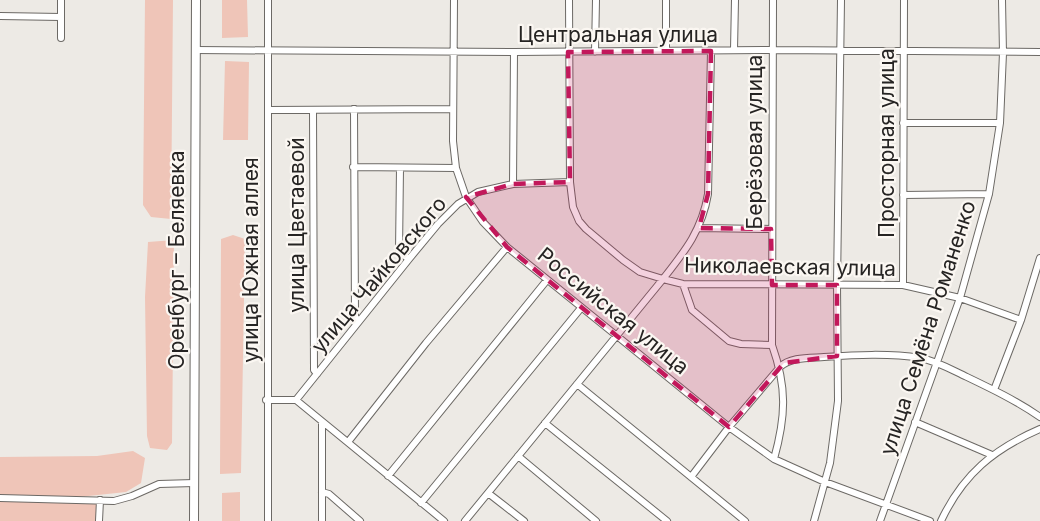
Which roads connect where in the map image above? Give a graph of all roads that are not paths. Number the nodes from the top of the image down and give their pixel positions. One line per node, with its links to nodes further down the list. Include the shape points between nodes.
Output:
1 (61, 0): 14 (street)
2 (196, 0): 16 (main road, Оренбург – Беляевка)
3 (268, 0): 17 (street, улица Южная аллея)
4 (453, 0): 20 (street, Российская улица)
5 (569, 0): 25 (street, Николаевская улица)
6 (596, 0): 26 (street)
7 (666, 0): 21 (street)
8 (735, 0): 18 (street)
9 (773, 0): 19 (street, Берёзовая улица)
10 (841, 0): 23 (street)
11 (904, 0): 27 (street, Просторная улица)
12 (1002, 0): 28 (street, улица Семёна Романенко)
13 (0, 16): 14 (street)
14 (61, 17): 15 (street)
15 (61, 38)
16 (196, 50): 17 (street, Центральная улица); 82 (main road, Оренбург – Беляевка)
17 (269, 50): 20 (street, Центральная улица); 32 (street, улица Южная аллея)
18 (734, 50): 19 (street, Центральная улица); 22 (street, Центральная улица)
19 (772, 50): 23 (street, Центральная улица); 45 (street, Берёзовая улица)
20 (453, 51): 24 (street, Центральная улица); 31 (street, Российская улица)
21 (666, 51): 22 (street, Центральная улица); 26 (street, Центральная улица)
22 (711, 51): 44 (street, via 708,194)
23 (841, 51): 27 (street, Центральная улица); 53 (street)
24 (514, 52): 25 (street, Центральная улица); 40 (street)
25 (568, 52): 26 (street, Центральная улица); 39 (street, Николаевская улица)
26 (595, 52)
27 (904, 52): 28 (street, Центральная улица); 34 (street, Просторная улица)
28 (1004, 52): 29 (street, Центральная улица); 35 (street, улица Семёна Романенко)
29 (1040, 52)
30 (354, 109): 31 (street); 33 (street); 36 (street)
31 (453, 109): 38 (street, Российская улица)
32 (269, 110): 33 (street); 67 (street, улица Южная аллея)
33 (313, 110): 64 (street, улица Цветаевой)
34 (903, 123): 35 (street); 42 (street, Просторная улица)
35 (1000, 123): 41 (street, улица Семёна Романенко)
36 (353, 167): 37 (street); 58 (street)
37 (400, 168): 38 (street); 48 (street, via 399,252)
38 (456, 168): 43 (street, Российская улица)
39 (570, 182): 40 (street, улица Чайковского); 49 (street, Николаевская улица, via 579,221 640,272)
40 (513, 184): 43 (street, улица Чайковского)
41 (989, 194): 42 (street); 55 (street, улица Семёна Романенко)
42 (903, 195): 54 (street, Просторная улица)
43 (466, 197): 46 (street, Российская улица); 48 (street, улица Чайковского)
44 (699, 228): 45 (street); 49 (street)
45 (771, 229): 52 (street, Берёзовая улица)
46 (507, 247): 50 (street, Российская улица); 75 (street)
47 (1040, 258): 57 (street)
48 (408, 259): 58 (street, улица Чайковского)
49 (663, 279): 51 (street, Николаевская улица); 59 (street)
50 (547, 280): 56 (street, Российская улица); 79 (street)
51 (683, 284): 52 (street, Николаевская улица); 60 (street, via 692,310 729,341)
52 (772, 285): 53 (street, Николаевская улица); 60 (street, Берёзовая улица)
53 (837, 285): 54 (street, Николаевская улица); 61 (street)
54 (903, 285): 55 (street, Николаевская улица)
55 (960, 298): 57 (street, Николаевская улица); 62 (street, улица Семёна Романенко)
56 (581, 308): 59 (street, Российская улица); 87 (street)
57 (1021, 320): 66 (street)
58 (358, 321): 64 (street, улица Чайковского)
59 (617, 336): 65 (street); 73 (street, Российская улица)
60 (772, 345): 63 (street, Берёзовая улица)
61 (837, 356): 62 (street, via 897,356); 63 (street, via 789,361); 81 (street, via 837,423)
62 (937, 363): 66 (street); 71 (street, улица Семёна Романенко)
63 (780, 367): 73 (street); 78 (street, Берёзовая улица, via 784,408)
64 (317, 374): 68 (street, улица Чайковского)
65 (577, 384): 72 (street); 80 (street)
66 (994, 390): 69 (street)
67 (267, 400): 68 (street); 91 (street, улица Южная аллея)
68 (296, 400): 70 (street)
69 (1040, 417)
70 (322, 422): 75 (street); 83 (street)
71 (915, 422): 76 (street); 88 (street, улица Семёна Романенко)
72 (545, 423): 77 (street); 98 (street)
73 (729, 427): 78 (street, Российская улица); 80 (street)
74 (1040, 429): 76 (street)
75 (348, 442): 79 (street)
76 (992, 455): 103 (street, via 965,482)
77 (518, 456): 84 (street); 97 (street)
78 (774, 459): 81 (street, Российская улица)
79 (388, 476): 87 (street)
80 (692, 477): 99 (street)
81 (825, 482): 88 (street, Российская улица); 100 (street)
82 (194, 483): 86 (street, via 159,484 114,501); 90 (main road, Оренбург – Беляевка)
83 (322, 492): 92 (street); 93 (street)
84 (488, 492): 95 (street); 96 (street)
85 (0, 498): 86 (street)
86 (100, 500): 89 (street)
87 (421, 503): 94 (street)
88 (886, 504): 101 (street, улица Семёна Романенко); 102 (street, Российская улица)
89 (99, 521)
90 (194, 521)
91 (268, 521)
92 (322, 521)
93 (360, 521)
94 (444, 521)
95 (465, 521)
96 (524, 521)
97 (596, 521)
98 (667, 521)
99 (745, 521)
100 (814, 521)
101 (880, 521)
102 (930, 521)
103 (941, 521)

